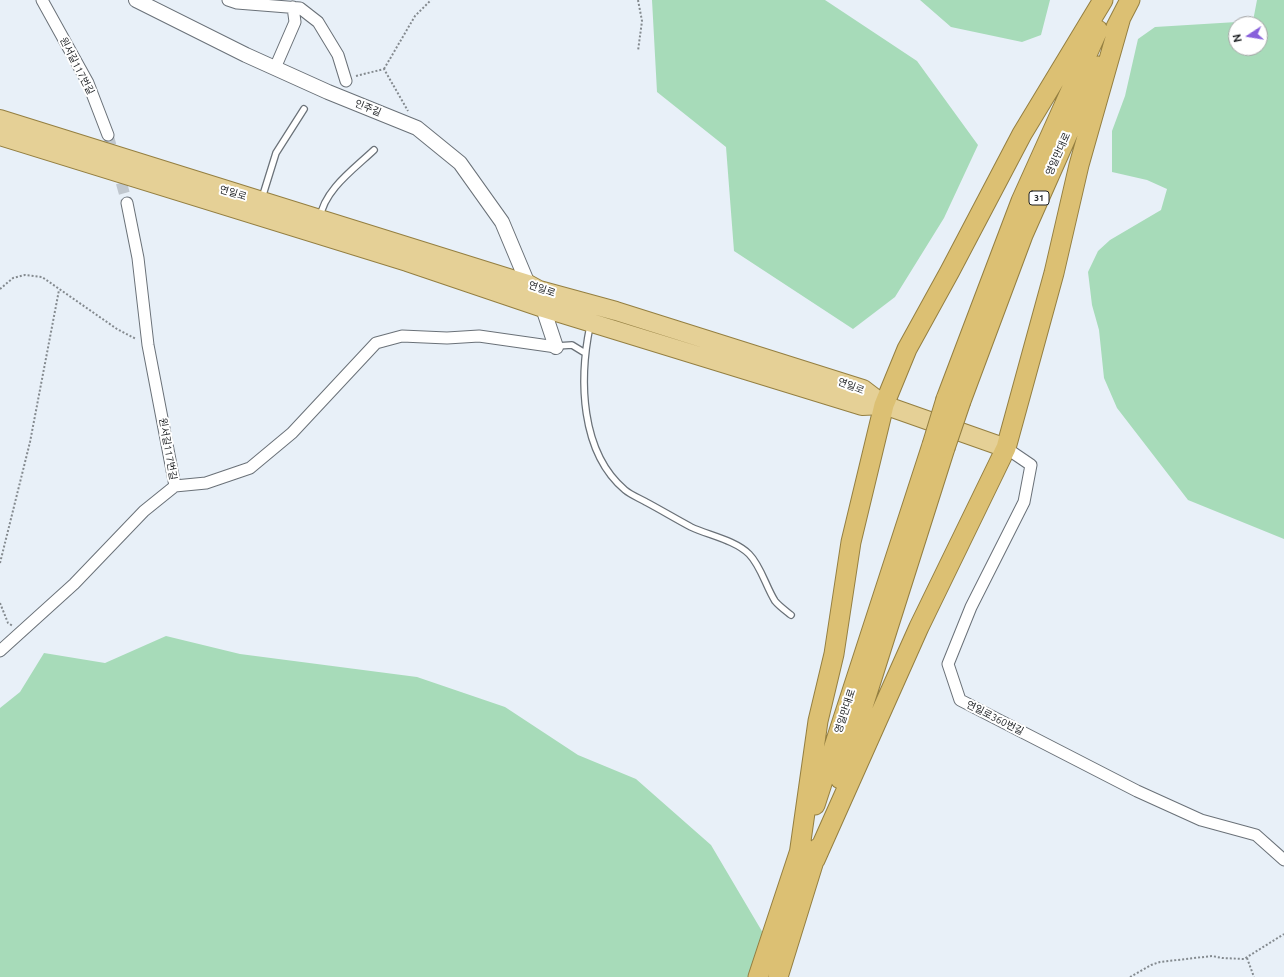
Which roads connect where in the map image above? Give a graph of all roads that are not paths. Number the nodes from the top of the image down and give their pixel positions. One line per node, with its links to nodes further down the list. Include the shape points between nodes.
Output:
1 (42, 0): 13 (street, 원서길117번길, via 88,83)
2 (228, 0): 7 (street, via 237,3)
3 (1103, 0): 25 (highway, via 1022,134 907,349)
4 (1112, 0): 24 (highway, 영일만대로 / 31, via 1021,201)
5 (1130, 0): 8 (highway, 영일만대로 / 31)
6 (142, 1): 9 (street, 인주길)
7 (296, 4): 9 (street, via 295,22); 10 (street, via 318,22 338,54)
8 (1121, 17): 24 (highway, 영일만대로 / 31, via 1022,235); 26 (highway, via 1079,165 1054,273)
9 (275, 68): 19 (street, 인주길, via 417,128 460,163 502,222)
10 (346, 81)
11 (304, 109): 16 (lane, via 276,153)
12 (0, 120): 16 (main road, 연일로)
13 (108, 135)
14 (0, 136): 20 (main road, 연일로, via 407,262)
15 (374, 150): 18 (lane, via 340,182 322,207)
16 (261, 201): 18 (main road, 연일로)
17 (126, 203): 27 (street, 원서길117번길, via 138,258 148,345)
18 (320, 220): 19 (main road, 연일로)
19 (528, 284): 20 (street, 인주길); 25 (main road, 연일로, via 539,290 616,311 863,389)
20 (543, 308): 21 (main road, 연일로); 22 (street, 인주길)
21 (591, 322): 23 (lane); 25 (main road, 연일로, via 862,406)
22 (556, 346): 23 (lane, via 572,345); 27 (street, via 479,336 402,336 376,343 292,433 250,468 206,483)
23 (584, 353): 28 (lane, via 586,411 598,455 604,467 625,490 693,528 727,540 748,554 776,602)
24 (954, 400): 30 (highway, 영일만대로, bridge)
25 (884, 405): 26 (main road); 30 (highway, via 851,542 834,654 818,721)
26 (1006, 448): 30 (highway); 31 (street, 연일로360번길, via 1031,465 1024,502 971,607 948,664 960,700 1180,811 1201,820 1256,835)
27 (175, 486): 29 (street, 원서길117번길, via 144,511 74,584)
28 (791, 615)
29 (0, 651)
30 (807, 858): 32 (highway, 영일만대로); 33 (highway, 영일만대로)
31 (1284, 860)
32 (758, 977)
33 (778, 977)

